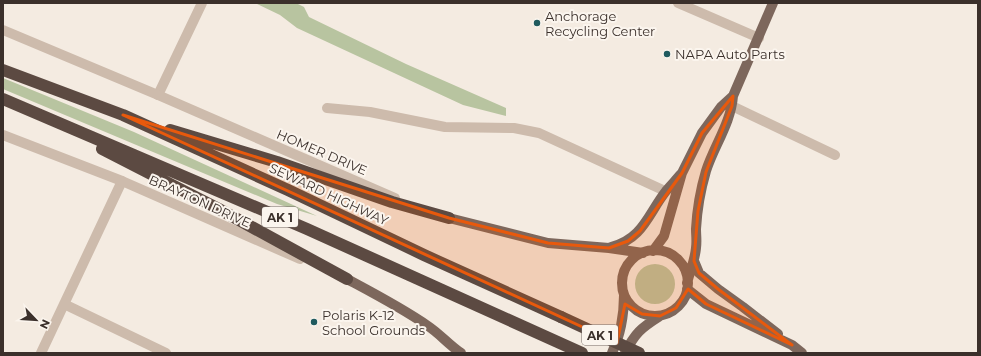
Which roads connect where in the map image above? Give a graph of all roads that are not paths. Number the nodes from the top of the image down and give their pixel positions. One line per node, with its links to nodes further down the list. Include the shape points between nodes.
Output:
1 (202, 3): 7 (street)
2 (678, 3): 5 (street)
3 (773, 3): 5 (main road)
4 (3, 30): 7 (street, HOMER DRIVE)
5 (758, 38): 9 (main road)
6 (3, 70): 11 (highway, SEWARD HIGHWAY / AK 1)
7 (158, 94): 17 (street, HOMER DRIVE, via 398,199)
8 (3, 99): 22 (highway, via 217,208); 31 (highway, AK 1, via 307,229)
9 (732, 101): 13 (street); 14 (main road, via 721,107 702,133); 21 (main road, via 720,141 706,172 698,211)
10 (327, 108): 16 (street, via 370,112 445,127 514,128 539,133)
11 (123, 115): 17 (highway); 34 (highway, SEWARD HIGHWAY / AK 1, bridge)
12 (3, 135): 15 (street, BRAYTON DRIVE)
13 (835, 155)
14 (682, 173): 16 (main road); 19 (main road, via 664,236)
15 (122, 181): 22 (street, BRAYTON DRIVE); 25 (street)
16 (666, 191): 18 (main road, via 640,231 628,241)
17 (449, 218): 18 (main road, HOMER DRIVE, via 548,243)
18 (610, 248): 20 (main road, HOMER DRIVE)
19 (653, 250): 20 (main road); 23 (main road, via 673,256 681,264 686,273)
20 (643, 253): 24 (main road, via 627,266 623,276)
21 (694, 262): 23 (main road); 27 (main road, via 699,273)
22 (347, 280): 28 (main road, BRAYTON DRIVE, via 404,309 430,327)
23 (687, 286): 26 (main road, via 682,302); 27 (main road, via 706,304)
24 (624, 295): 26 (main road, via 628,303 642,314); 32 (main road, via 622,326)
25 (64, 304): 29 (street); 30 (street)
26 (660, 316): 33 (main road, via 633,337)
27 (792, 345): 35 (main road)
28 (458, 352)
29 (41, 353)
30 (166, 353)
31 (582, 353)
32 (612, 353)
33 (625, 353)
34 (639, 353)
35 (802, 353)

